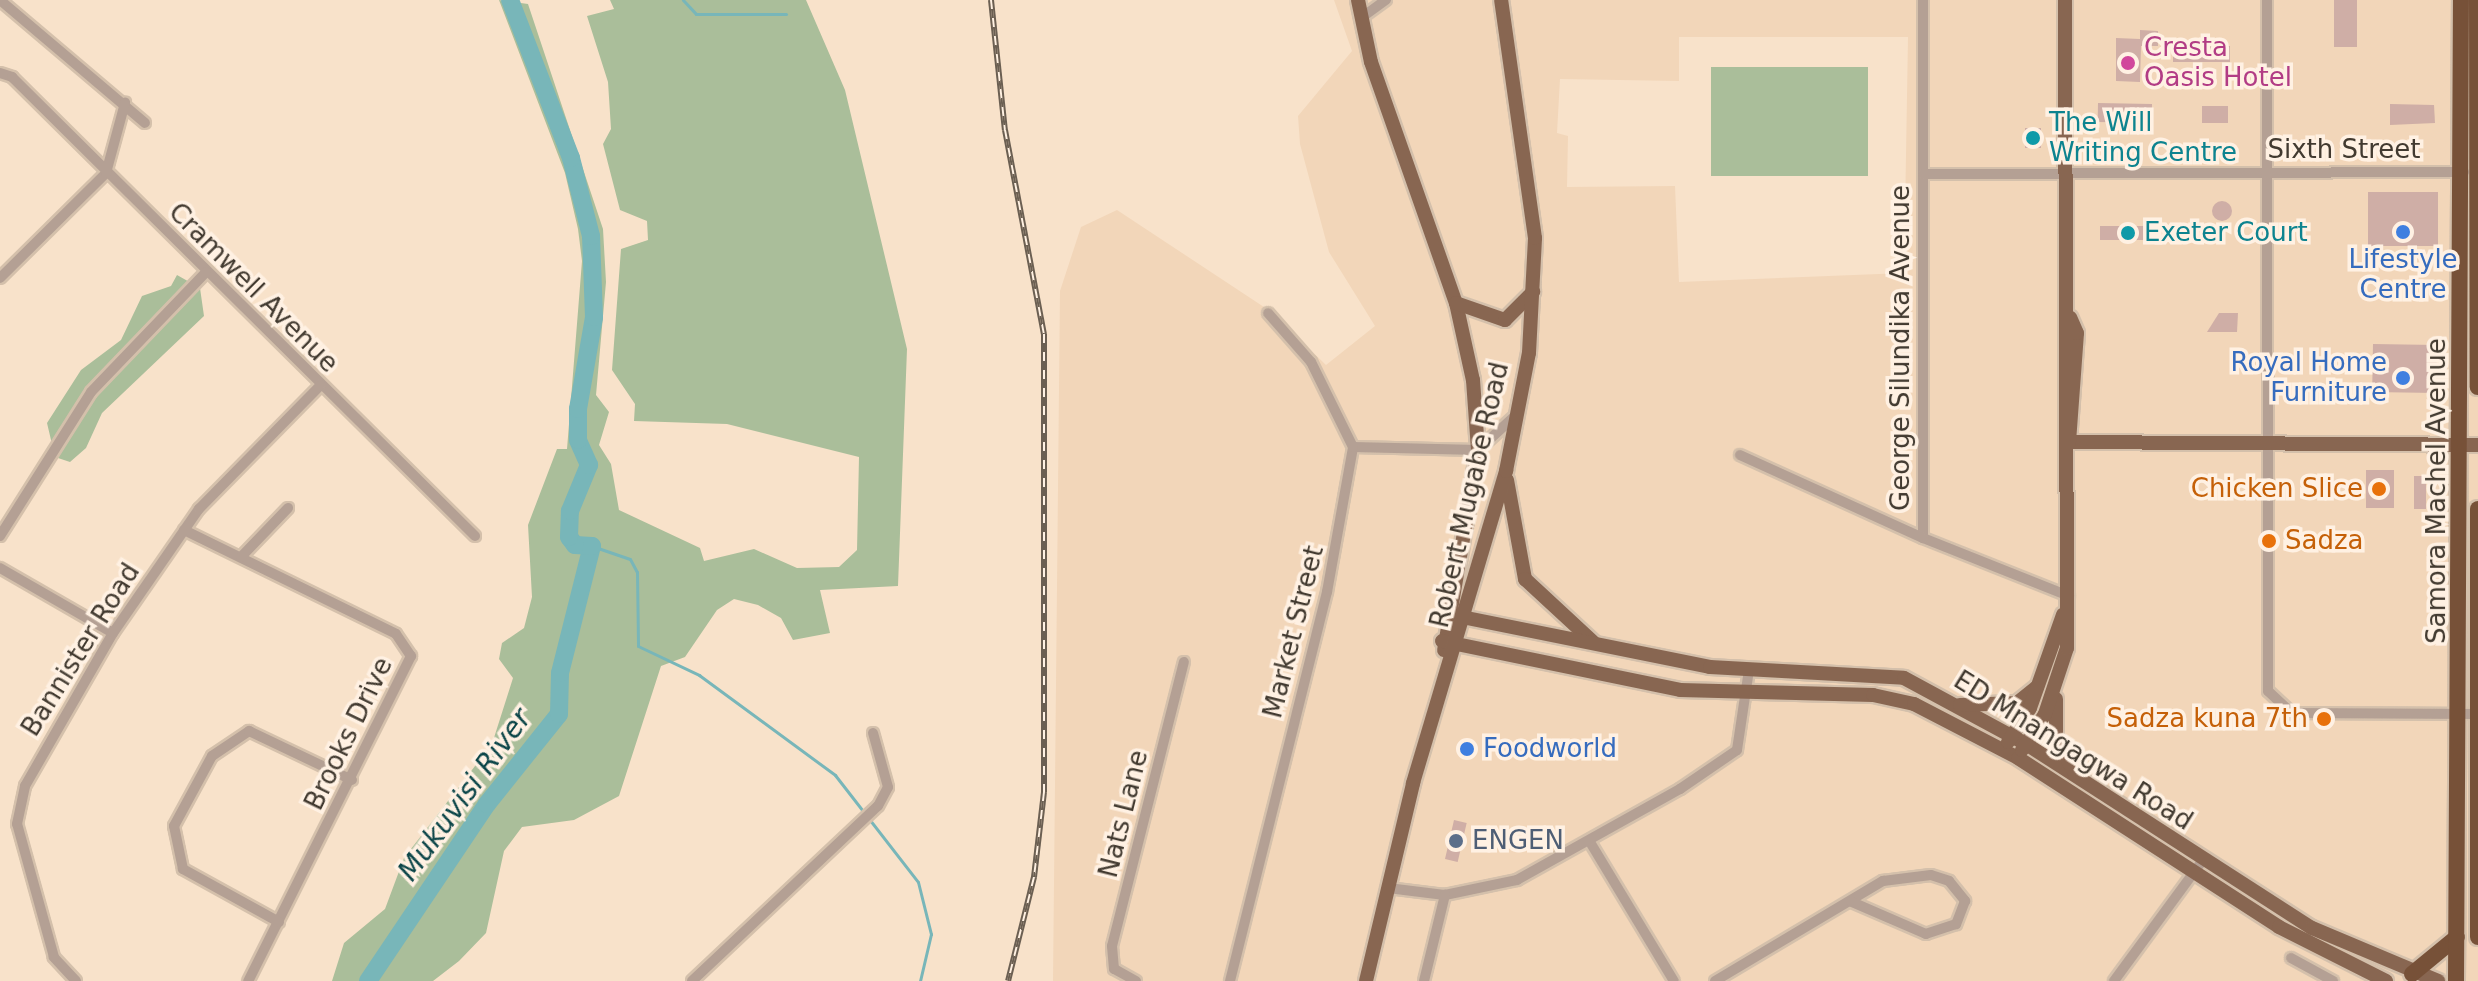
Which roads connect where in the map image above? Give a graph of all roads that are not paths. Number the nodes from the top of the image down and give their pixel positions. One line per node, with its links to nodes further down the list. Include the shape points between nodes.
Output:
1 (0, 0): 12 (street)
2 (1358, 0): 10 (main road)
3 (1386, 0): 10 (street)
4 (1501, 0): 21 (main road, Robert Mugabe Road, via 1528,160)
5 (1923, 0): 18 (street, George Silundika Avenue)
6 (2065, 0): 14 (main road)
7 (2267, 0): 17 (street)
8 (2461, 0): 15 (highway, Samora Machel Avenue)
9 (2477, 0): 15 (highway, Samora Machel Avenue)
10 (1361, 18): 22 (main road)
11 (0, 73): 16 (street, Cramwell Avenue, via 12,77)
12 (125, 103): 13 (street); 16 (street)
13 (145, 123)
14 (2065, 172): 17 (street, Sixth Street); 18 (street, Sixth Street); 27 (main road, via 2070,317 2077,333)
15 (2472, 172): 17 (street, Sixth Street); 25 (highway, Samora Machel Avenue); 29 (highway, Samora Machel Avenue)
16 (106, 173): 19 (street, Cramwell Avenue); 20 (street)
17 (2266, 173): 28 (street)
18 (1923, 174): 40 (street, George Silundika Avenue)
19 (206, 272): 24 (street, Cramwell Avenue); 38 (street, via 91,392)
20 (0, 278)
21 (1533, 292): 22 (main road, via 1505,320); 26 (main road, Robert Mugabe Road)
22 (1456, 303): 32 (main road)
23 (1268, 313): 31 (street, via 1311,362)
24 (321, 385): 37 (street, Bannister Road); 39 (street, Cramwell Avenue)
25 (2478, 387)
26 (1517, 414): 32 (street); 34 (main road, Robert Mugabe Road)
27 (2069, 442): 28 (main road); 43 (main road)
28 (2264, 442): 29 (main road); 57 (street, via 2273,701 2292,713)
29 (2459, 445): 30 (main road); 57 (highway, Samora Machel Avenue)
30 (2478, 445)
31 (1353, 447): 32 (street); 81 (street, Market Street, via 1327,592)
32 (1478, 450): 44 (main road)
33 (1740, 455): 40 (street)
34 (1506, 471): 45 (main road, Robert Mugabe Road); 49 (main road, via 1525,579)
35 (288, 508): 41 (street)
36 (2478, 509): 57 (highway, Samora Machel Avenue)
37 (184, 530): 41 (street, Brooks Drive); 46 (street, Bannister Road)
38 (0, 536)
39 (475, 536)
40 (1923, 538): 43 (street, George Silundika Avenue)
41 (241, 557): 63 (street, Brooks Drive, via 396,634 409,648 410,665)
42 (0, 568): 46 (street)
43 (2069, 596): 53 (main road); 54 (main road)
44 (1447, 614): 45 (main road, ED Mnangagwa Road); 47 (main road)
45 (1466, 618): 48 (main road, Robert Mugabe Road); 49 (main road, ED Mnangagwa Road)
46 (113, 633): 77 (street, Bannister Road, via 17,811 50,944)
47 (1442, 641): 48 (main road, ED Mnangagwa Road); 51 (main road, Robert Mugabe Road)
48 (1460, 644): 51 (main road, Robert Mugabe Road); 55 (main road, ED Mnangagwa Road, via 1664,687)
49 (1598, 645): 52 (main road, ED Mnangagwa Road)
50 (1184, 662): 80 (street, Nats Lane, via 1112,946 1119,975)
51 (1447, 664): 66 (main road, Robert Mugabe Road)
52 (1749, 670): 55 (street); 56 (main road, ED Mnangagwa Road, via 1874,672)
53 (2039, 685): 56 (main road, via 2017,703); 59 (main road)
54 (2057, 687): 60 (main road); 62 (main road, via 2056,737)
55 (1749, 695): 59 (main road, ED Mnangagwa Road, via 1894,698); 64 (street, via 1741,740 1729,758)
56 (1959, 705): 59 (main road, ED Mnangagwa Road)
57 (2472, 714): 69 (highway, Samora Machel Avenue); 71 (highway, Samora Machel Avenue)
58 (873, 733): 79 (street, via 888,787 875,808)
59 (2007, 742): 60 (main road, ED Mnangagwa Road); 61 (main road, ED Mnangagwa Road)
60 (2026, 744): 61 (main road); 62 (main road, ED Mnangagwa Road)
61 (2018, 758): 65 (main road, ED Mnangagwa Road)
62 (2076, 777): 65 (main road, ED Mnangagwa Road)
63 (352, 780): 70 (street, Brooks Drive); 70 (street, via 249,731 212,756 174,826 183,869)
64 (1590, 842): 67 (street, via 1517,880); 84 (street)
65 (2198, 866): 74 (main road, ED Mnangagwa Road); 76 (main road, ED Mnangagwa Road); 86 (street)
66 (1388, 888): 67 (street); 82 (main road, Robert Mugabe Road)
67 (1445, 895): 83 (street)
68 (1852, 902): 68 (street, via 1883,881 1931,875 1949,881 1965,901 1956,924 1926,934); 85 (street)
69 (2478, 910): 72 (highway, Samora Machel Avenue)
70 (279, 922): 78 (street, Brooks Drive)
71 (2457, 937): 75 (highway); 89 (highway, Samora Machel Avenue)
72 (2478, 937)
73 (2291, 958): 87 (street)
74 (2389, 964): 75 (main road, ED Mnangagwa Road); 76 (street)
75 (2412, 974): 88 (main road, ED Mnangagwa Road)
76 (2382, 980)
77 (76, 981)
78 (248, 981)
79 (692, 981)
80 (1136, 981)
81 (1230, 981)
82 (1366, 981)
83 (1424, 981)
84 (1674, 981)
85 (1715, 981)
86 (2114, 981)
87 (2333, 981)
88 (2438, 981)
89 (2456, 981)

